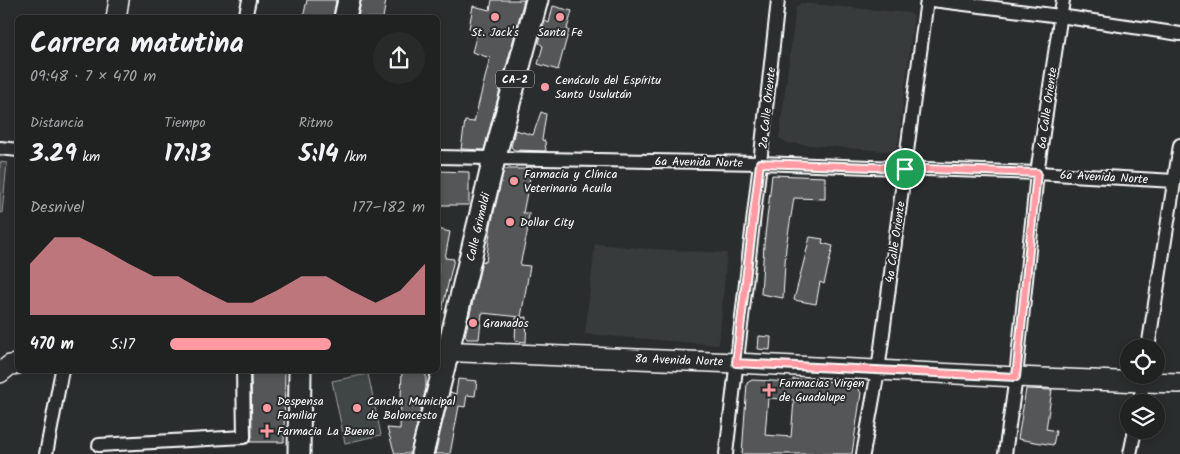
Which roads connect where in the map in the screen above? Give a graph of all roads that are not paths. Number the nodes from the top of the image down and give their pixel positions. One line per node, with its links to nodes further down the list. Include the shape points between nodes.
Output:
1 (119, 0): 9 (street)
2 (249, 0): 10 (street)
3 (349, 0): 11 (main road)
4 (536, 0): 18 (main road, Calle Grimaldi / CA-2)
5 (778, 0): 19 (street, 2a Calle Oriente)
6 (927, 0): 20 (street, 4a Calle Oriente)
7 (932, 0): 12 (street)
8 (1063, 0): 12 (street, 6a Calle Oriente)
9 (116, 15)
10 (246, 15)
11 (346, 15)
12 (1060, 16): 13 (street); 21 (street, 6a Calle Oriente)
13 (1180, 34)
14 (1180, 145): 22 (street)
15 (0, 148): 16 (street)
16 (15, 150)
17 (440, 157): 18 (street, 6a Avenida Norte)
18 (494, 159): 19 (street, 6a Avenida Norte); 24 (main road, Calle Grimaldi / CA-2)
19 (760, 163): 20 (street, 6a Avenida Norte); 25 (street, 2a Calle Oriente)
20 (905, 169): 21 (street, 6a Avenida Norte); 27 (street, 4a Calle Oriente)
21 (1037, 173): 22 (street, 6a Avenida Norte); 32 (street, 6a Calle Oriente)
22 (1174, 181): 23 (street)
23 (1149, 339)
24 (443, 351): 25 (street, 8a Avenida Norte); 26 (main road, Calle Grimaldi / CA-2)
25 (736, 363): 27 (street, 8a Avenida Norte); 41 (street, 2a Calle Oriente)
26 (440, 366)
27 (878, 371): 32 (street, 8a Avenida Norte); 42 (street, 4a Calle Oriente)
28 (61, 373): 38 (street)
29 (243, 373): 37 (street, via 244,437)
30 (300, 373): 39 (main road)
31 (439, 373): 40 (main road, Calle Grimaldi / CA-2)
32 (1016, 377): 33 (street, 8a Avenida Norte); 43 (street, 6a Calle Oriente)
33 (1120, 379)
34 (1165, 381): 35 (street, 8a Avenida Norte)
35 (1180, 383)
36 (1133, 439): 44 (street)
37 (99, 445)
38 (46, 454)
39 (299, 454)
40 (422, 454)
41 (726, 454)
42 (864, 454)
43 (1005, 454)
44 (1130, 454)

